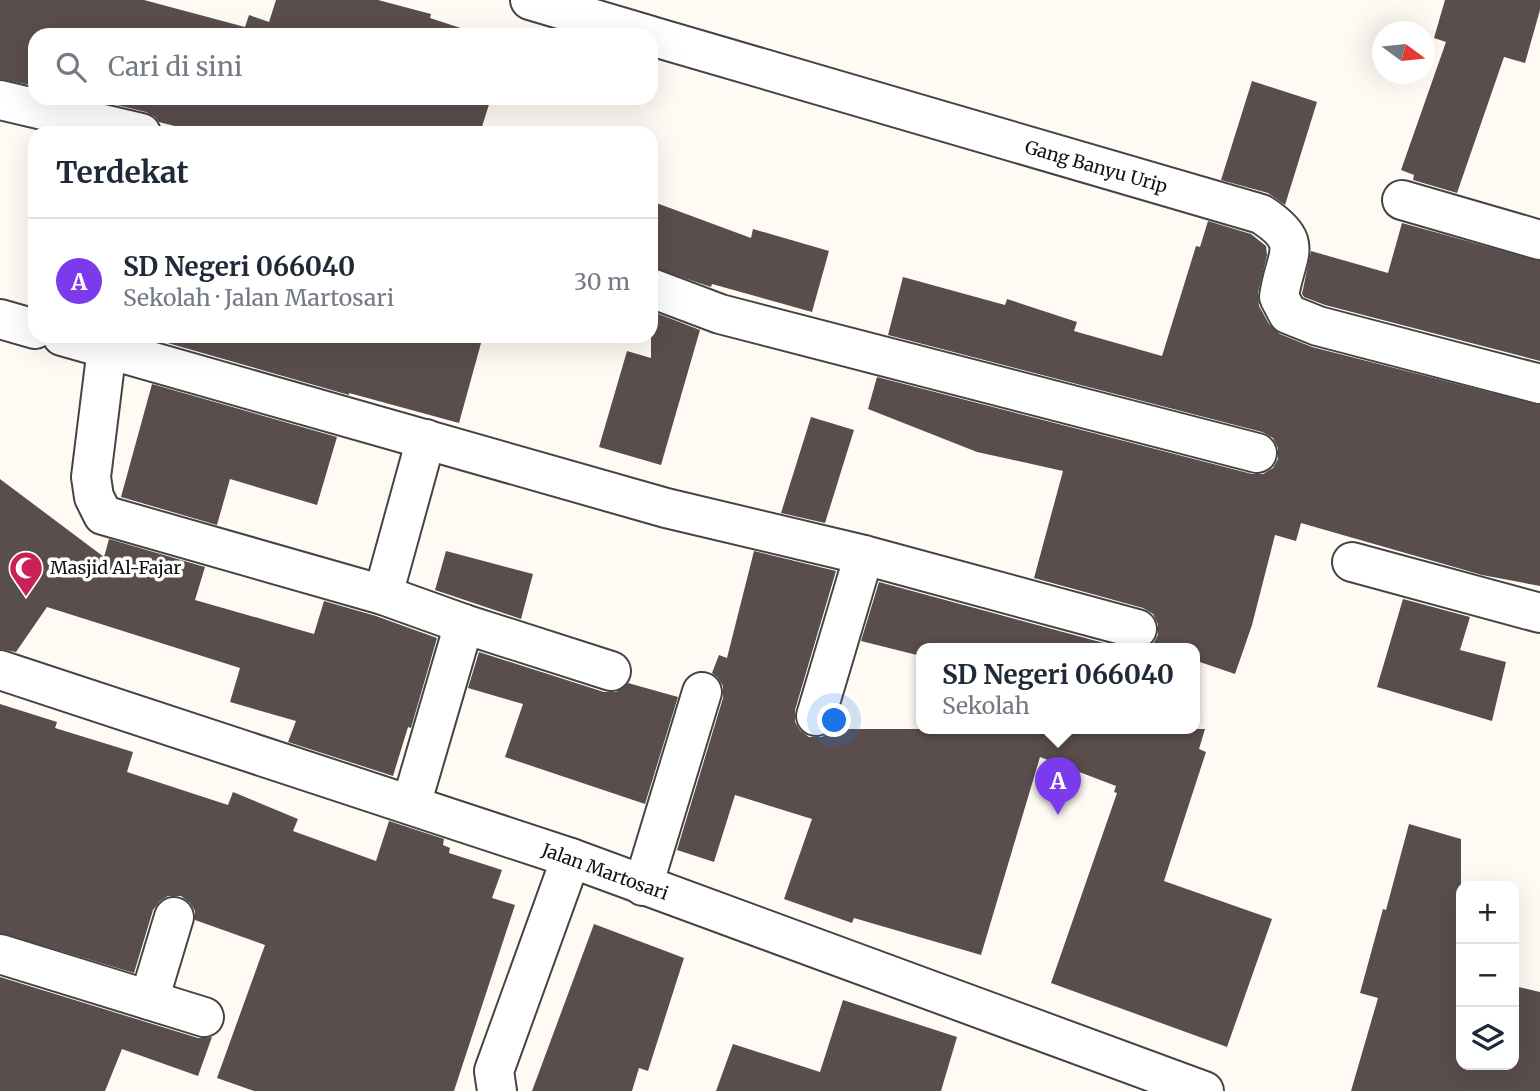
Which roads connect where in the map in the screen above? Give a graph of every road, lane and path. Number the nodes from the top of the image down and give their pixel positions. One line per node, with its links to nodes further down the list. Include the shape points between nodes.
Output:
1 (530, 0): 2 (street, Gang Banyu Urip)
2 (626, 28)
3 (658, 37): 13 (street, Gang Banyu Urip, via 1261,214 1280,226 1289,240 1279,297 1288,314 1318,326)
4 (0, 100): 5 (street)
5 (111, 126)
6 (1402, 200): 7 (street)
7 (1540, 240)
8 (658, 291): 15 (street, via 720,314)
9 (0, 319): 10 (street)
10 (28, 327)
11 (88, 343): 12 (street)
12 (107, 348): 14 (street); 18 (street, via 91,477 103,515)
13 (1540, 384)
14 (426, 439): 16 (street, via 666,508); 18 (street)
15 (1257, 453)
16 (863, 555): 21 (street); 25 (street)
17 (1352, 562): 19 (street)
18 (383, 595): 20 (street)
19 (1540, 613)
20 (464, 624): 23 (street); 26 (street)
21 (1137, 629)
22 (0, 670): 26 (street, Jalan Martosari)
23 (611, 671)
24 (702, 692): 28 (street)
25 (816, 716)
26 (411, 805): 27 (street, Jalan Martosari)
27 (571, 858): 28 (street, Jalan Martosari); 34 (street, via 494,1071)
28 (643, 886): 33 (street, Jalan Martosari)
29 (174, 917): 31 (street)
30 (0, 954): 31 (street)
31 (149, 1000): 32 (street)
32 (204, 1017)
33 (1158, 1083): 35 (street, Jalan Martosari)
34 (497, 1091)
35 (1204, 1091)

